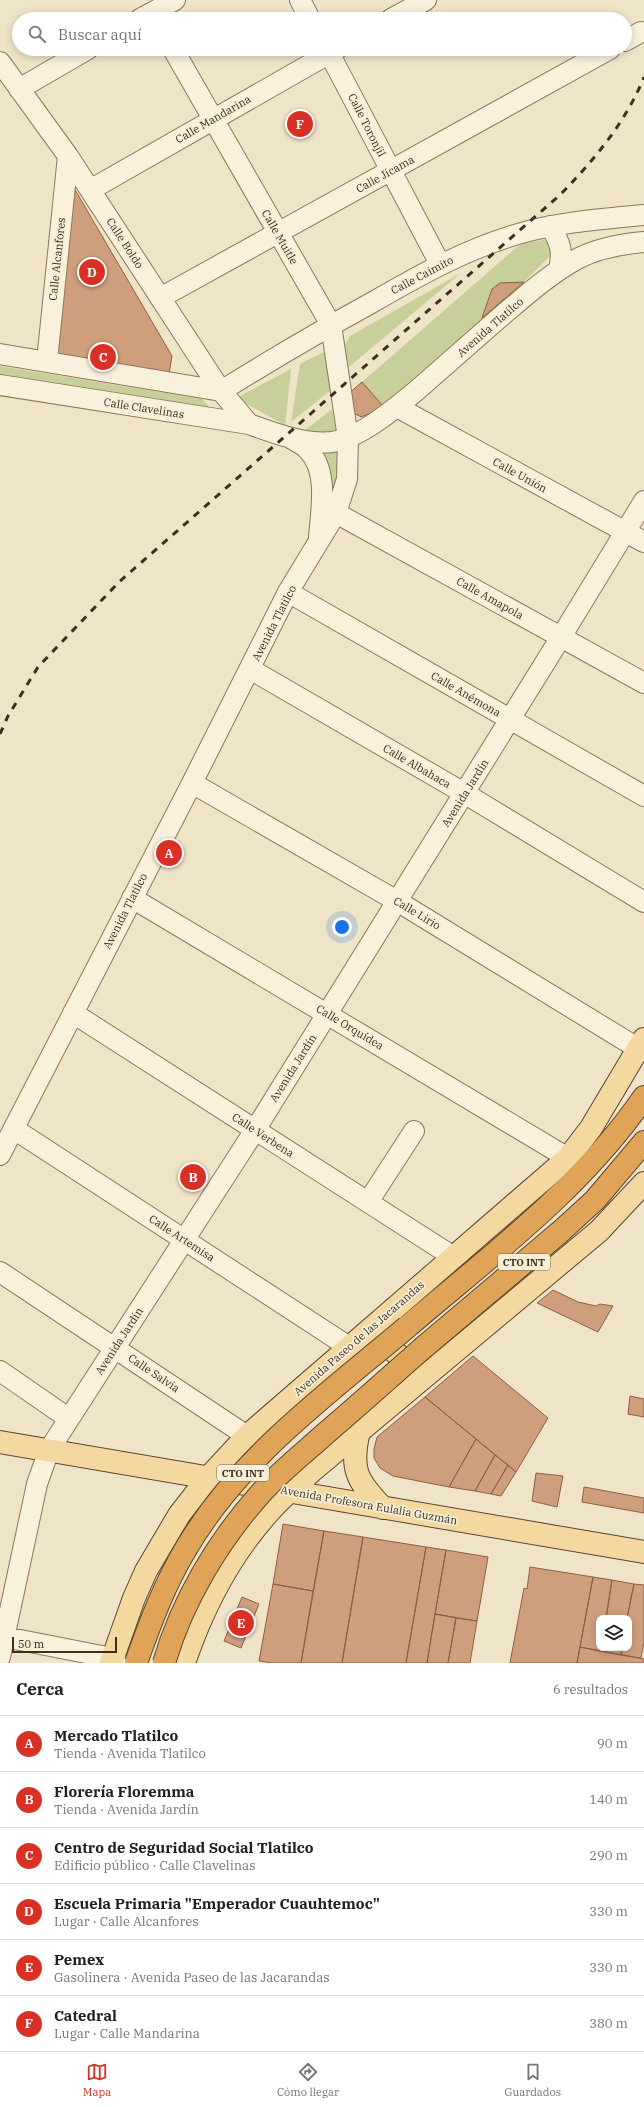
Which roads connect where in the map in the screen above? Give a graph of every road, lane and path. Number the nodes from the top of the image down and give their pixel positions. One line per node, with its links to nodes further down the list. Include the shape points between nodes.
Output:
1 (175, 0): 4 (street)
2 (300, 0): 5 (street)
3 (426, 0): 6 (street)
4 (150, 12)
5 (306, 12)
6 (404, 12)
7 (76, 56): 13 (street)
8 (177, 56): 14 (street, Calle Muitle)
9 (321, 56): 14 (street, Calle Mandarina)
10 (334, 56): 16 (street, Calle Toronjil)
11 (597, 56): 16 (street, Calle Jícama)
12 (0, 62): 13 (street, Calle Boldo)
13 (19, 89): 15 (street, Calle Boldo)
14 (214, 119): 17 (street, Calle Mandarina); 20 (street, Calle Muitle)
15 (68, 156): 17 (street, Calle Boldo); 27 (street, Calle Alcanfores)
16 (391, 171): 20 (street, Calle Jícama); 22 (street, Calle Toronjil)
17 (90, 190): 24 (street, Calle Boldo)
18 (644, 215): 19 (street, Calle Caimito)
19 (550, 226): 22 (street, Calle Caimito, via 478,247); 23 (street, via 562,252)
20 (278, 234): 24 (street, Calle Jícama); 25 (street, Calle Muitle)
21 (644, 242): 23 (street, Avenida Tlatilco, via 615,245 578,259)
22 (440, 264): 25 (street, Calle Caimito)
23 (559, 270): 30 (street, Avenida Tlatilco, via 532,290)
24 (160, 298): 29 (street, Calle Boldo)
25 (331, 325): 29 (street, Calle Caimito); 33 (street, Calle Muitle)
26 (0, 354): 27 (street)
27 (47, 362): 29 (street)
28 (0, 385): 31 (street, Calle Clavelinas)
29 (221, 391): 31 (street, Calle Boldo)
30 (397, 407): 33 (street, Avenida Tlatilco); 36 (street, Calle Unión)
31 (249, 424): 32 (street, Calle Clavelinas)
32 (287, 436): 33 (street, Avenida Tlatilco, via 315,442); 37 (street, Avenida Tlatilco, via 307,448 319,470 322,498)
33 (348, 438): 35 (street, Avenida Tlatilco, via 347,479)
34 (644, 501): 36 (street, Avenida Jardín)
35 (336, 513): 37 (street, Avenida Tlatilco); 40 (street, Calle Amapola)
36 (625, 532): 38 (street, Calle Unión); 40 (street, Avenida Jardín)
37 (319, 541): 39 (street, Avenida Tlatilco)
38 (644, 542)
39 (288, 592): 41 (street, Avenida Tlatilco); 43 (street, Calle Anémona)
40 (562, 637): 42 (street, Calle Amapola); 43 (street, Avenida Jardín)
41 (250, 669): 44 (street, Avenida Tlatilco); 45 (street, Calle Albahaca)
42 (644, 683)
43 (510, 719): 45 (street, Avenida Jardín); 46 (street, Calle Anémona)
44 (192, 783): 47 (street, Avenida Tlatilco); 48 (street, Calle Lirio)
45 (464, 793): 48 (street, Avenida Jardín); 49 (street, Calle Albahaca)
46 (644, 796)
47 (132, 898): 50 (street, Avenida Tlatilco); 51 (street, Calle Orquídea)
48 (397, 901): 51 (street, Avenida Jardín); 52 (street, Calle Lirio)
49 (644, 902)
50 (73, 1013): 54 (street, Avenida Tlatilco); 55 (street, Calle Verbena)
51 (328, 1013): 55 (street, Avenida Jardín); 59 (street, Calle Orquídea)
52 (641, 1044): 59 (main road, Avenida Paseo de las Jacarandas / CTO INT, via 591,1128)
53 (644, 1097): 82 (highway, CTO INT, bridge, via 593,1162 542,1210 283,1432 230,1488 187,1546 150,1622)
54 (14, 1129): 58 (street, Avenida Tlatilco); 62 (street, Calle Artemisa)
55 (255, 1130): 61 (street, Calle Verbena); 62 (street, Avenida Jardín)
56 (414, 1131): 61 (street)
57 (644, 1142): 83 (highway, CTO INT, bridge, via 595,1200 285,1469 243,1514 218,1548 198,1584)
58 (0, 1155)
59 (568, 1158): 63 (main road, Avenida Paseo de las Jacarandas / CTO INT)
60 (644, 1183): 69 (main road, CTO INT, via 599,1231)
61 (368, 1202): 63 (street, Calle Verbena)
62 (185, 1240): 66 (street, Avenida Jardín); 67 (street, Calle Artemisa)
63 (452, 1256): 65 (main road, Avenida Paseo de las Jacarandas / CTO INT)
64 (0, 1272): 66 (street, Calle Salvia)
65 (373, 1326): 67 (main road, Avenida Paseo de las Jacarandas / CTO INT); 69 (main road)
66 (115, 1347): 70 (street, Avenida Jardín); 72 (street, Calle Salvia)
67 (349, 1347): 72 (main road, Avenida Paseo de las Jacarandas / CTO INT)
68 (0, 1371): 70 (street)
69 (420, 1381): 71 (main road, CTO INT)
70 (68, 1418): 74 (street, Avenida Jardín)
71 (359, 1431): 76 (main road, CTO INT); 77 (main road, via 354,1452 357,1473 369,1493)
72 (247, 1436): 75 (main road, Avenida Paseo de las Jacarandas / CTO INT)
73 (0, 1442): 74 (main road, Avenida Profesora Eulalia Guzmán)
74 (49, 1450): 75 (main road, Avenida Profesora Eulalia Guzmán); 79 (street, Avenida Jardín, via 37,1484)
75 (208, 1478): 76 (main road, Avenida Profesora Eulalia Guzmán); 81 (main road, Avenida Paseo de las Jacarandas / CTO INT, via 179,1515 146,1571 134,1598)
76 (290, 1492): 77 (main road, Avenida Profesora Eulalia Guzmán); 84 (main road, CTO INT, via 265,1517 229,1563 203,1613)
77 (383, 1508): 78 (main road, Avenida Profesora Eulalia Guzmán)
78 (644, 1552)
79 (2, 1636): 80 (street, Avenida Jardín); 81 (street)
80 (0, 1657)
81 (114, 1661)
82 (136, 1663)
83 (164, 1663)
84 (184, 1663)

